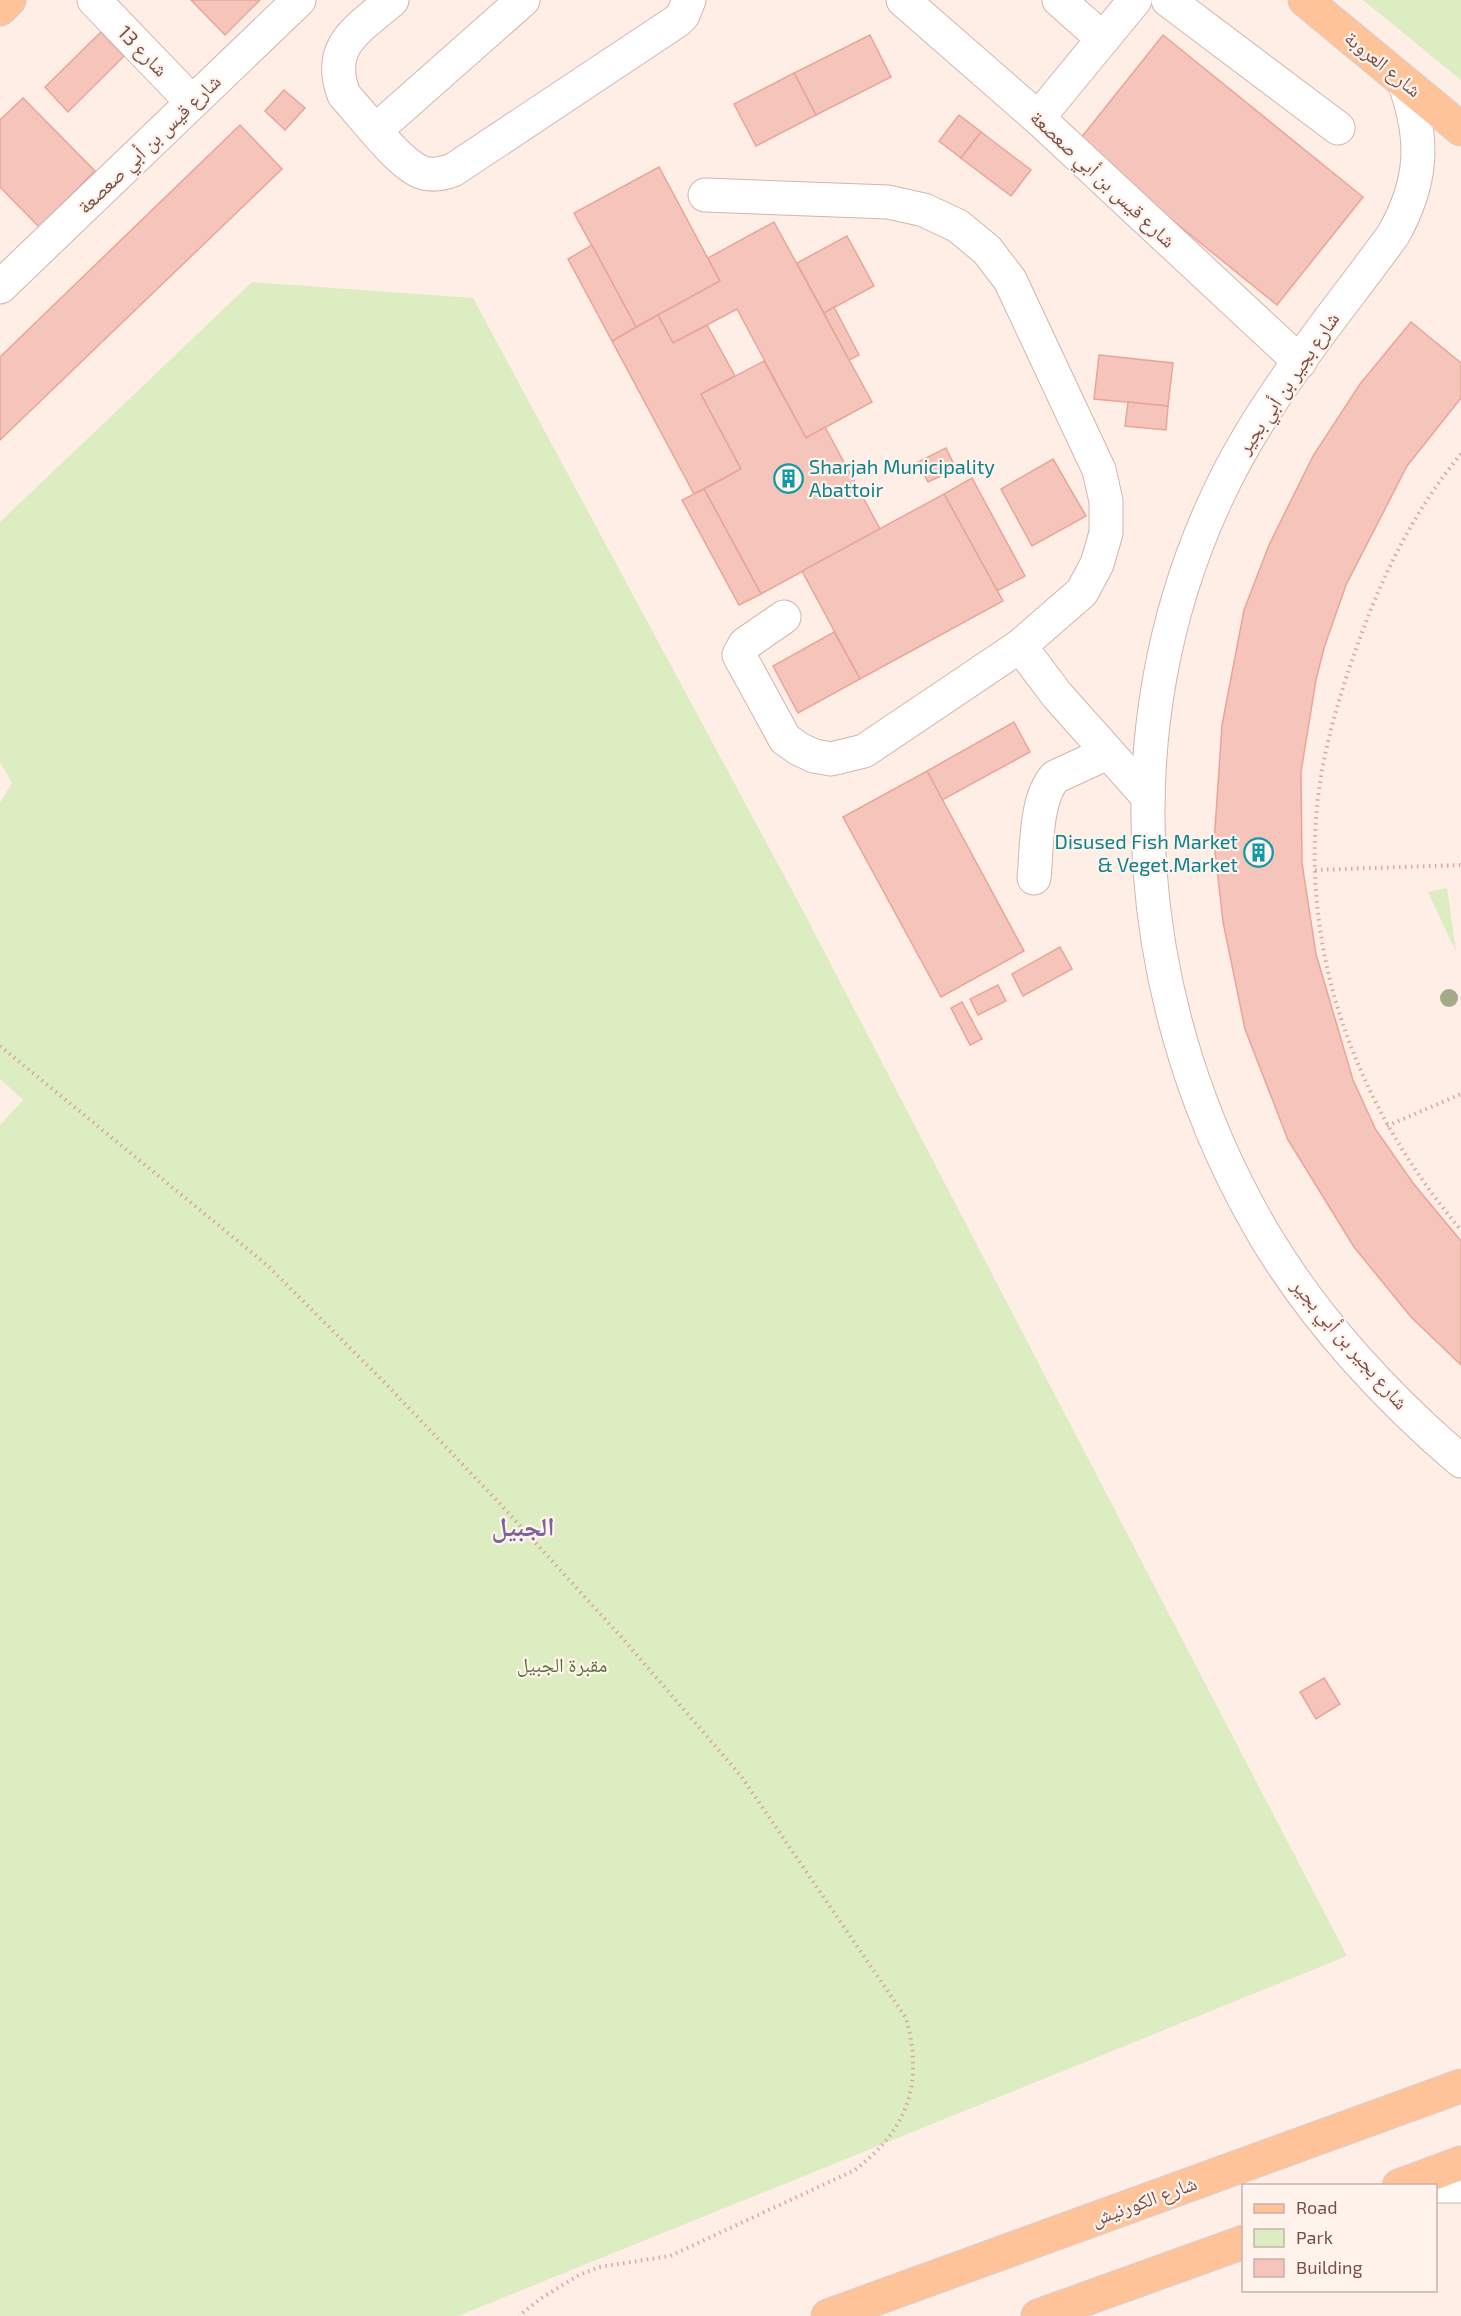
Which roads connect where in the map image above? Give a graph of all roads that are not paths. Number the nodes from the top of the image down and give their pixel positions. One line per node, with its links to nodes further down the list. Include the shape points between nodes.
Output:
1 (9, 0): 12 (main road)
2 (94, 0): 15 (street, شارع 13)
3 (299, 0): 15 (street, شارع قيس بن أبي صعصعة)
4 (392, 0): 19 (street, via 347,40 337,67 344,94)
5 (524, 0): 19 (street)
6 (689, 0): 19 (street, via 677,21 453,170 432,174 412,168)
7 (903, 0): 16 (street, شارع قيس بن أبي صعصعة)
8 (1059, 0): 13 (street)
9 (1135, 0): 13 (street)
10 (1168, 0): 17 (street)
11 (1305, 0): 14 (main road, شارع العروبة)
12 (0, 9)
13 (1103, 39): 16 (street)
14 (1404, 82): 18 (main road, شارع العروبة); 22 (street, شارع بجير بن أبي بجير, via 1419,148 1412,194 1393,235)
15 (192, 102): 21 (street, شارع قيس بن أبي صعصعة)
16 (1038, 117): 22 (street, شارع قيس بن أبي صعصعة)
17 (1338, 128)
18 (1461, 129)
19 (376, 130)
20 (705, 195): 24 (street, via 888,202 924,210 958,226 987,250 1010,280 1099,470 1106,501 1106,533 1082,592)
21 (0, 287)
22 (1300, 362): 26 (street, شارع بجير بن أبي بجير, via 1270,404 1223,485 1180,591 1157,693)
23 (784, 617): 24 (street, via 745,644 740,660 785,739 799,750 831,759 864,751)
24 (1020, 646): 25 (street)
25 (1107, 753): 26 (street); 27 (street, via 1048,784 1042,802)
26 (1148, 796): 28 (street, شارع بجير بن أبي بجير, via 1152,900 1166,992 1182,1052 1218,1148 1295,1282 1368,1370)
27 (1034, 878)
28 (1461, 1461)
29 (1461, 2086): 35 (main road, شارع الكورنيش)
30 (1461, 2163): 31 (main road)
31 (1420, 2184)
32 (1437, 2185): 33 (street)
33 (1461, 2186)
34 (1242, 2243): 36 (main road)
35 (828, 2316)
36 (1038, 2316)

